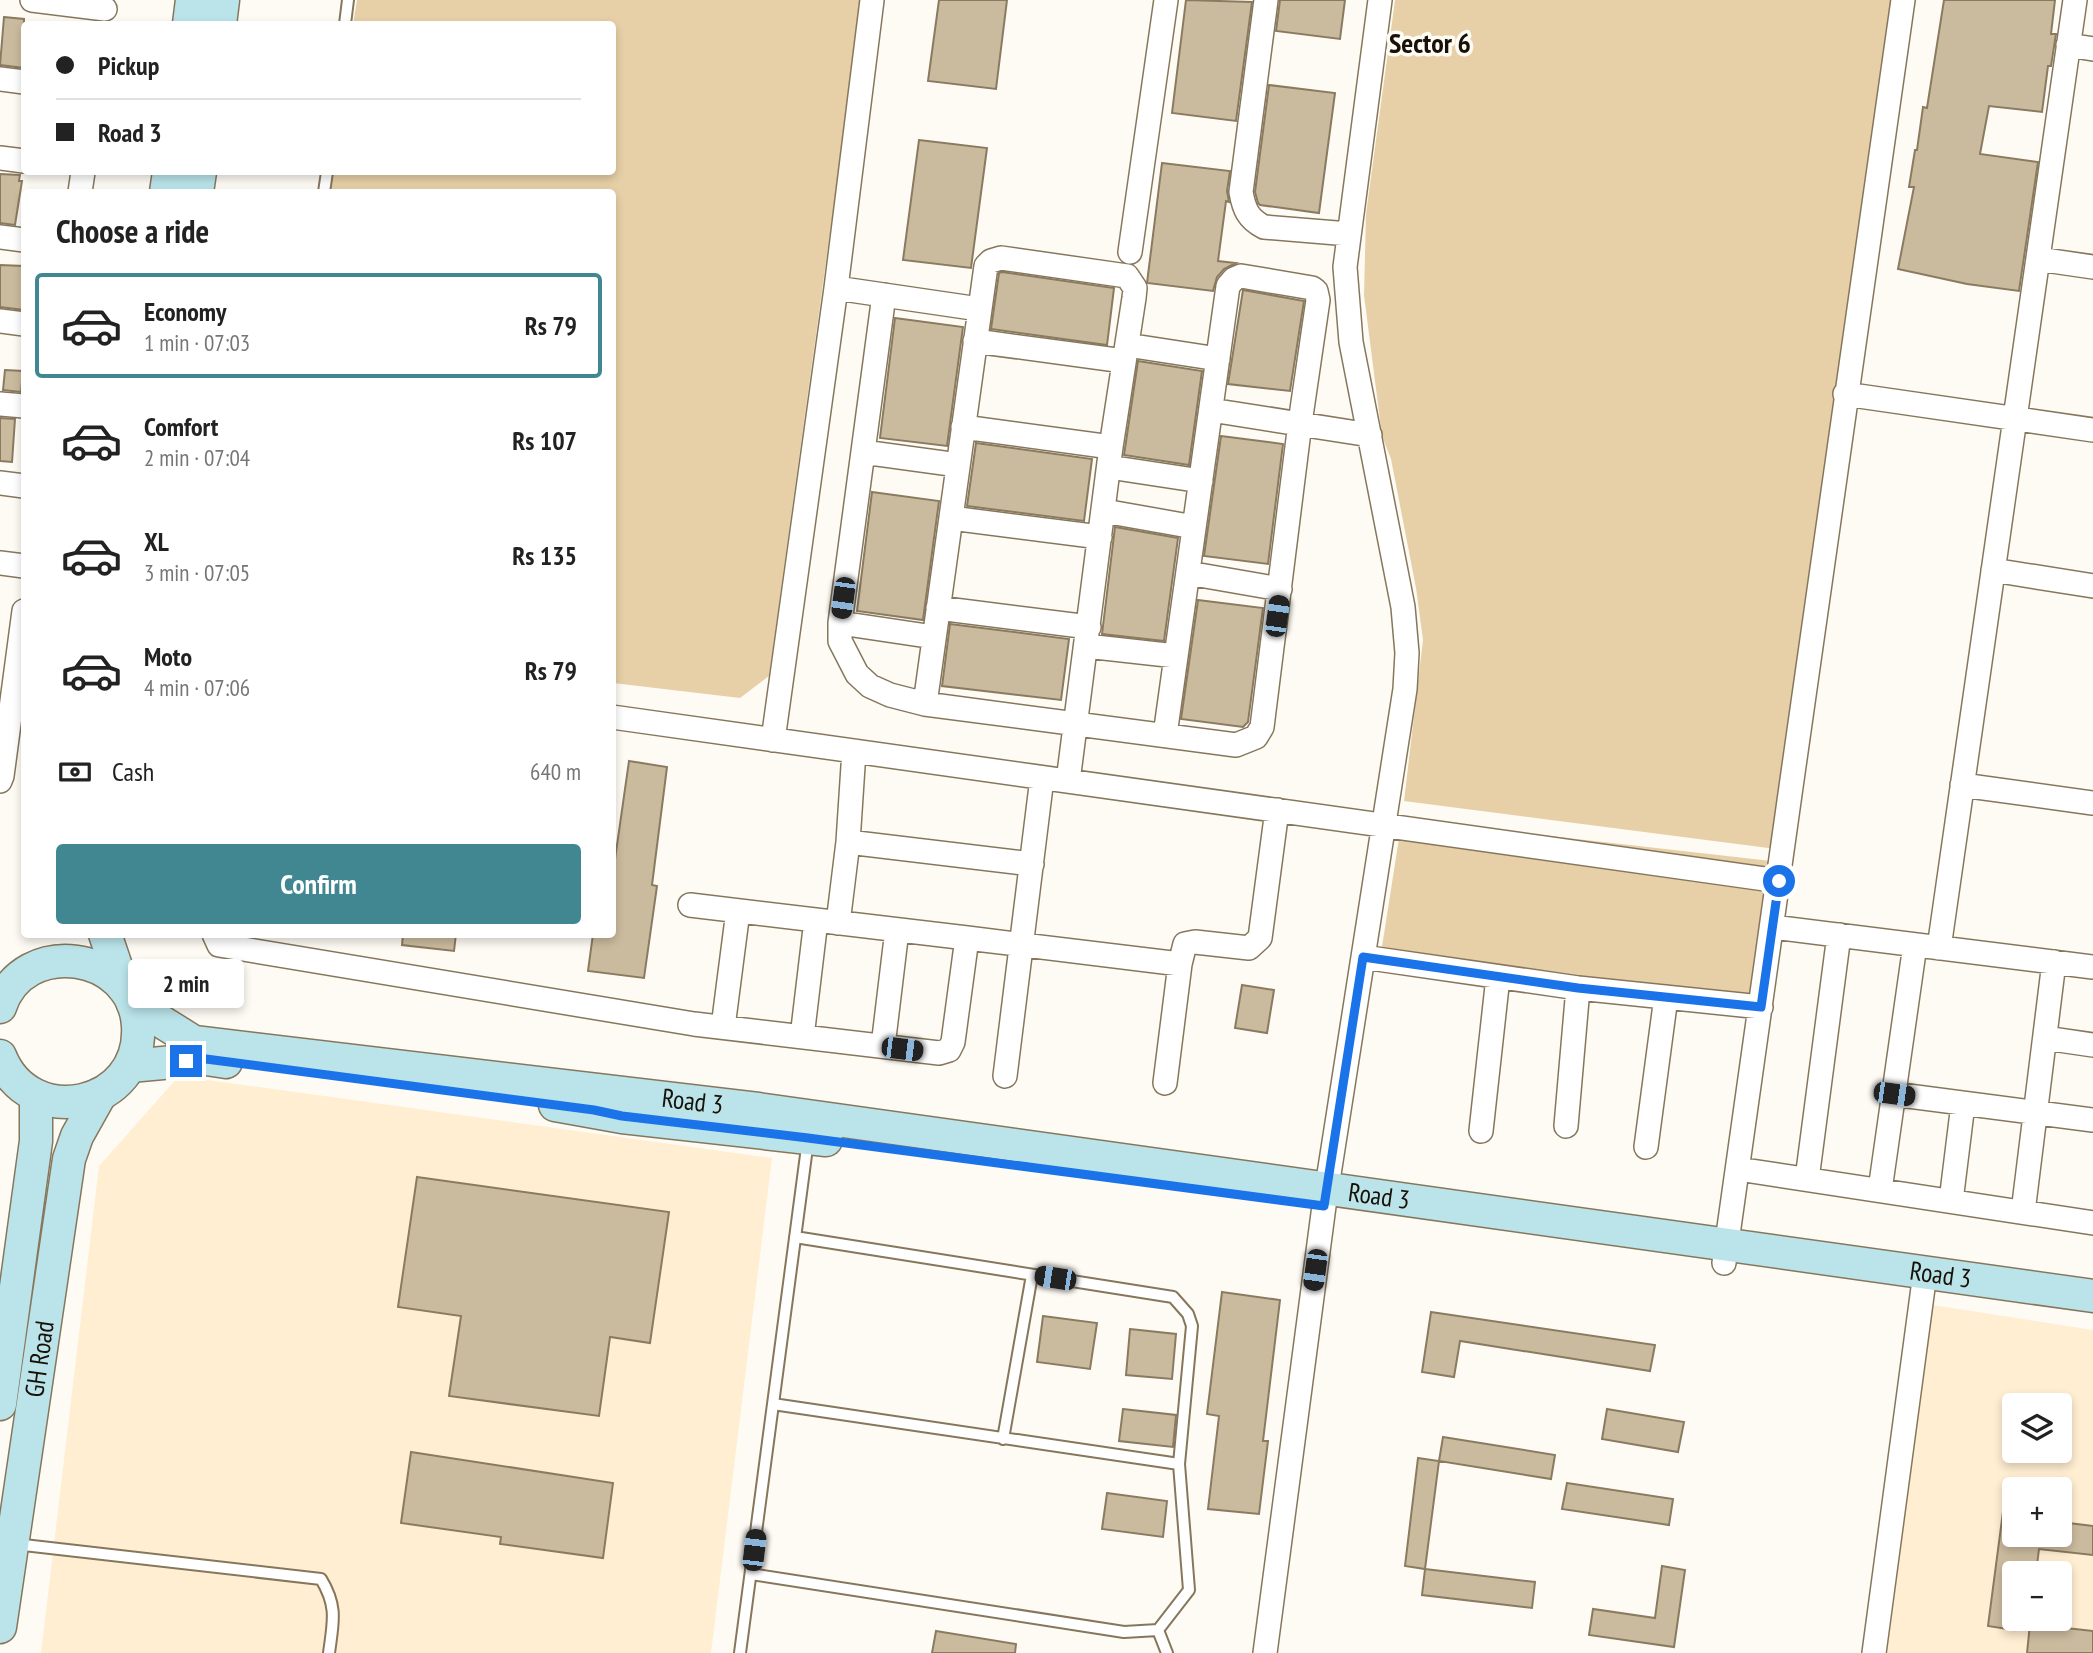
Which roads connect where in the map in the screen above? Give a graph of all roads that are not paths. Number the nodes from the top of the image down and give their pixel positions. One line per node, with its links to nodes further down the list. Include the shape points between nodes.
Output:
1 (32, 0): 11 (street)
2 (192, 0): 12 (street)
3 (223, 0): 13 (street)
4 (348, 0): 14 (lane)
5 (872, 0): 27 (street)
6 (1166, 0): 24 (street)
7 (1266, 0): 21 (street, via 1241,192 1244,209 1264,227)
8 (1380, 0): 21 (street)
9 (1903, 0): 35 (street)
10 (2075, 0): 15 (street)
11 (105, 11)
12 (188, 21)
13 (220, 21)
14 (345, 21)
15 (2068, 46): 16 (street); 25 (street)
16 (2093, 49)
17 (0, 79): 18 (street)
18 (21, 82)
19 (0, 158): 20 (street)
20 (21, 161)
21 (1349, 234): 43 (street, via 1345,267 1348,310)
22 (0, 237): 23 (street)
23 (21, 240)
24 (1130, 252)
25 (2038, 259): 26 (street); 39 (street)
26 (2093, 267)
27 (836, 288): 28 (street); 72 (street)
28 (884, 295): 29 (street); 44 (street)
29 (979, 309): 32 (street); 33 (street, via 986,266 1001,258 1127,276 1135,288)
30 (0, 321): 31 (street)
31 (21, 324)
32 (975, 341): 33 (street); 41 (street)
33 (1125, 353): 34 (street); 45 (street)
34 (1218, 359): 38 (street); 40 (street, via 1228,286 1234,279 1241,276 1316,291)
35 (1845, 394): 39 (street); 83 (street)
36 (0, 404): 37 (street)
37 (21, 406)
38 (1212, 410): 40 (street); 47 (street)
39 (2015, 419): 42 (street); 56 (street)
40 (1300, 423): 43 (street); 59 (street)
41 (963, 427): 45 (street); 46 (street)
42 (2093, 430)
43 (1370, 435): 80 (street, via 1403,607 1407,653)
44 (863, 452): 46 (street); 62 (street)
45 (1110, 457): 47 (street); 50 (street)
46 (958, 465): 51 (street)
47 (1201, 481): 52 (street)
48 (0, 483): 49 (street)
49 (21, 486)
50 (1104, 511): 52 (street); 53 (street)
51 (951, 518): 53 (street); 60 (street)
52 (1194, 527): 57 (street)
53 (1100, 537): 64 (street)
54 (0, 563): 55 (street)
55 (21, 566)
56 (1993, 570): 58 (street); 77 (street)
57 (1188, 573): 59 (street); 66 (street)
58 (2093, 586)
59 (1280, 589): 71 (street, via 1262,727 1256,737 1236,745)
60 (938, 608): 63 (street); 64 (street)
61 (21, 617): 65 (street)
62 (840, 623): 63 (street); 67 (street, via 840,641 857,674 870,686)
63 (934, 637): 67 (street)
64 (1087, 637): 66 (street); 70 (street)
65 (10, 639): 69 (street)
66 (1176, 656): 71 (street)
67 (925, 704): 70 (street)
68 (616, 718): 72 (street)
69 (5, 719): 75 (street)
70 (1076, 724): 71 (street); 76 (street)
71 (1165, 736)
72 (773, 740): 73 (street)
73 (854, 751): 74 (street); 81 (street)
74 (1042, 778): 76 (street); 82 (street)
75 (0, 780)
76 (1068, 781): 79 (street)
77 (1962, 785): 78 (street); 96 (street)
78 (2093, 803)
79 (1277, 810): 80 (street); 99 (street, via 1260,938 1249,948 1185,944)
80 (1384, 825): 83 (street); 97 (street)
81 (848, 842): 82 (street); 86 (street)
82 (1032, 864): 94 (street)
83 (1779, 881): 87 (street)
84 (690, 905): 85 (street)
85 (738, 911): 86 (street); 108 (street)
86 (827, 922): 88 (street); 109 (street)
87 (1773, 926): 89 (street); 107 (street)
88 (897, 930): 93 (street); 112 (street)
89 (1839, 935): 95 (street); 128 (street)
90 (51, 938): 101 (street)
91 (106, 938): 104 (street)
92 (216, 938): 108 (street, via 219,945)
93 (967, 938): 94 (street); 112 (street, via 949,1050 939,1053)
94 (1022, 945): 99 (street); 115 (street)
95 (1914, 945): 96 (street); 117 (street)
96 (1939, 948): 98 (street)
97 (1363, 957): 102 (street); 130 (street)
98 (2054, 962): 100 (street); 110 (street)
99 (1180, 964): 116 (street)
100 (2093, 967)
101 (31, 970): 104 (street, Road 3, via 50,962 90,964 108,973); 106 (street, via 13,984)
102 (1498, 977): 103 (street); 125 (street)
103 (1578, 988): 105 (street); 123 (street)
104 (128, 996): 114 (street, via 138,1025); 124 (street, Road 3, via 194,1042 642,1094)
105 (1666, 998): 107 (street); 126 (street)
106 (0, 1004)
107 (1761, 1007): 127 (street)
108 (723, 1027): 109 (street)
109 (802, 1037): 112 (street)
110 (2045, 1038): 111 (street); 121 (street)
111 (2093, 1045)
112 (883, 1046)
113 (0, 1056): 119 (street, via 17,1083)
114 (130, 1066): 118 (street); 124 (street, Road 3, via 206,1059 622,1116)
115 (1005, 1076)
116 (1165, 1083)
117 (1894, 1094): 120 (street); 129 (street)
118 (100, 1095): 119 (street, via 57,1103); 144 (street, GH Road, via 69,1159)
119 (36, 1097): 141 (street, GH Road, via 36,1141)
120 (1963, 1104): 121 (street); 131 (street)
121 (2035, 1113): 122 (street); 132 (street)
122 (2093, 1121)
123 (1566, 1126)
124 (809, 1127): 130 (street, Road 3); 134 (lane)
125 (1481, 1131)
126 (1646, 1147)
127 (1738, 1169): 128 (street); 135 (street)
128 (1807, 1179): 129 (street)
129 (1880, 1191): 131 (street)
130 (1325, 1197): 135 (street, Road 3); 151 (street)
131 (1951, 1201): 132 (street)
132 (2023, 1212): 133 (street)
133 (2093, 1223)
134 (795, 1237): 136 (lane); 140 (lane)
135 (1725, 1254): 137 (street, Road 3)
136 (1032, 1275): 142 (lane); 143 (lane, via 1173,1297 1181,1304 1192,1326)
137 (1924, 1281): 138 (street, Road 3); 139 (street, Road 3); 152 (street)
138 (2093, 1296)
139 (2093, 1316)
140 (773, 1404): 142 (lane); 145 (lane)
141 (0, 1405)
142 (1003, 1439): 143 (lane)
143 (1179, 1464): 147 (lane, via 1189,1590)
144 (11, 1544): 146 (street, GH Road); 148 (lane, via 321,1579 332,1597)
145 (751, 1574): 147 (lane, via 1124,1632); 149 (lane)
146 (0, 1627)
147 (1158, 1630): 150 (lane)
148 (329, 1653)
149 (740, 1653)
150 (1167, 1653)
151 (1265, 1653)
152 (1874, 1653)

